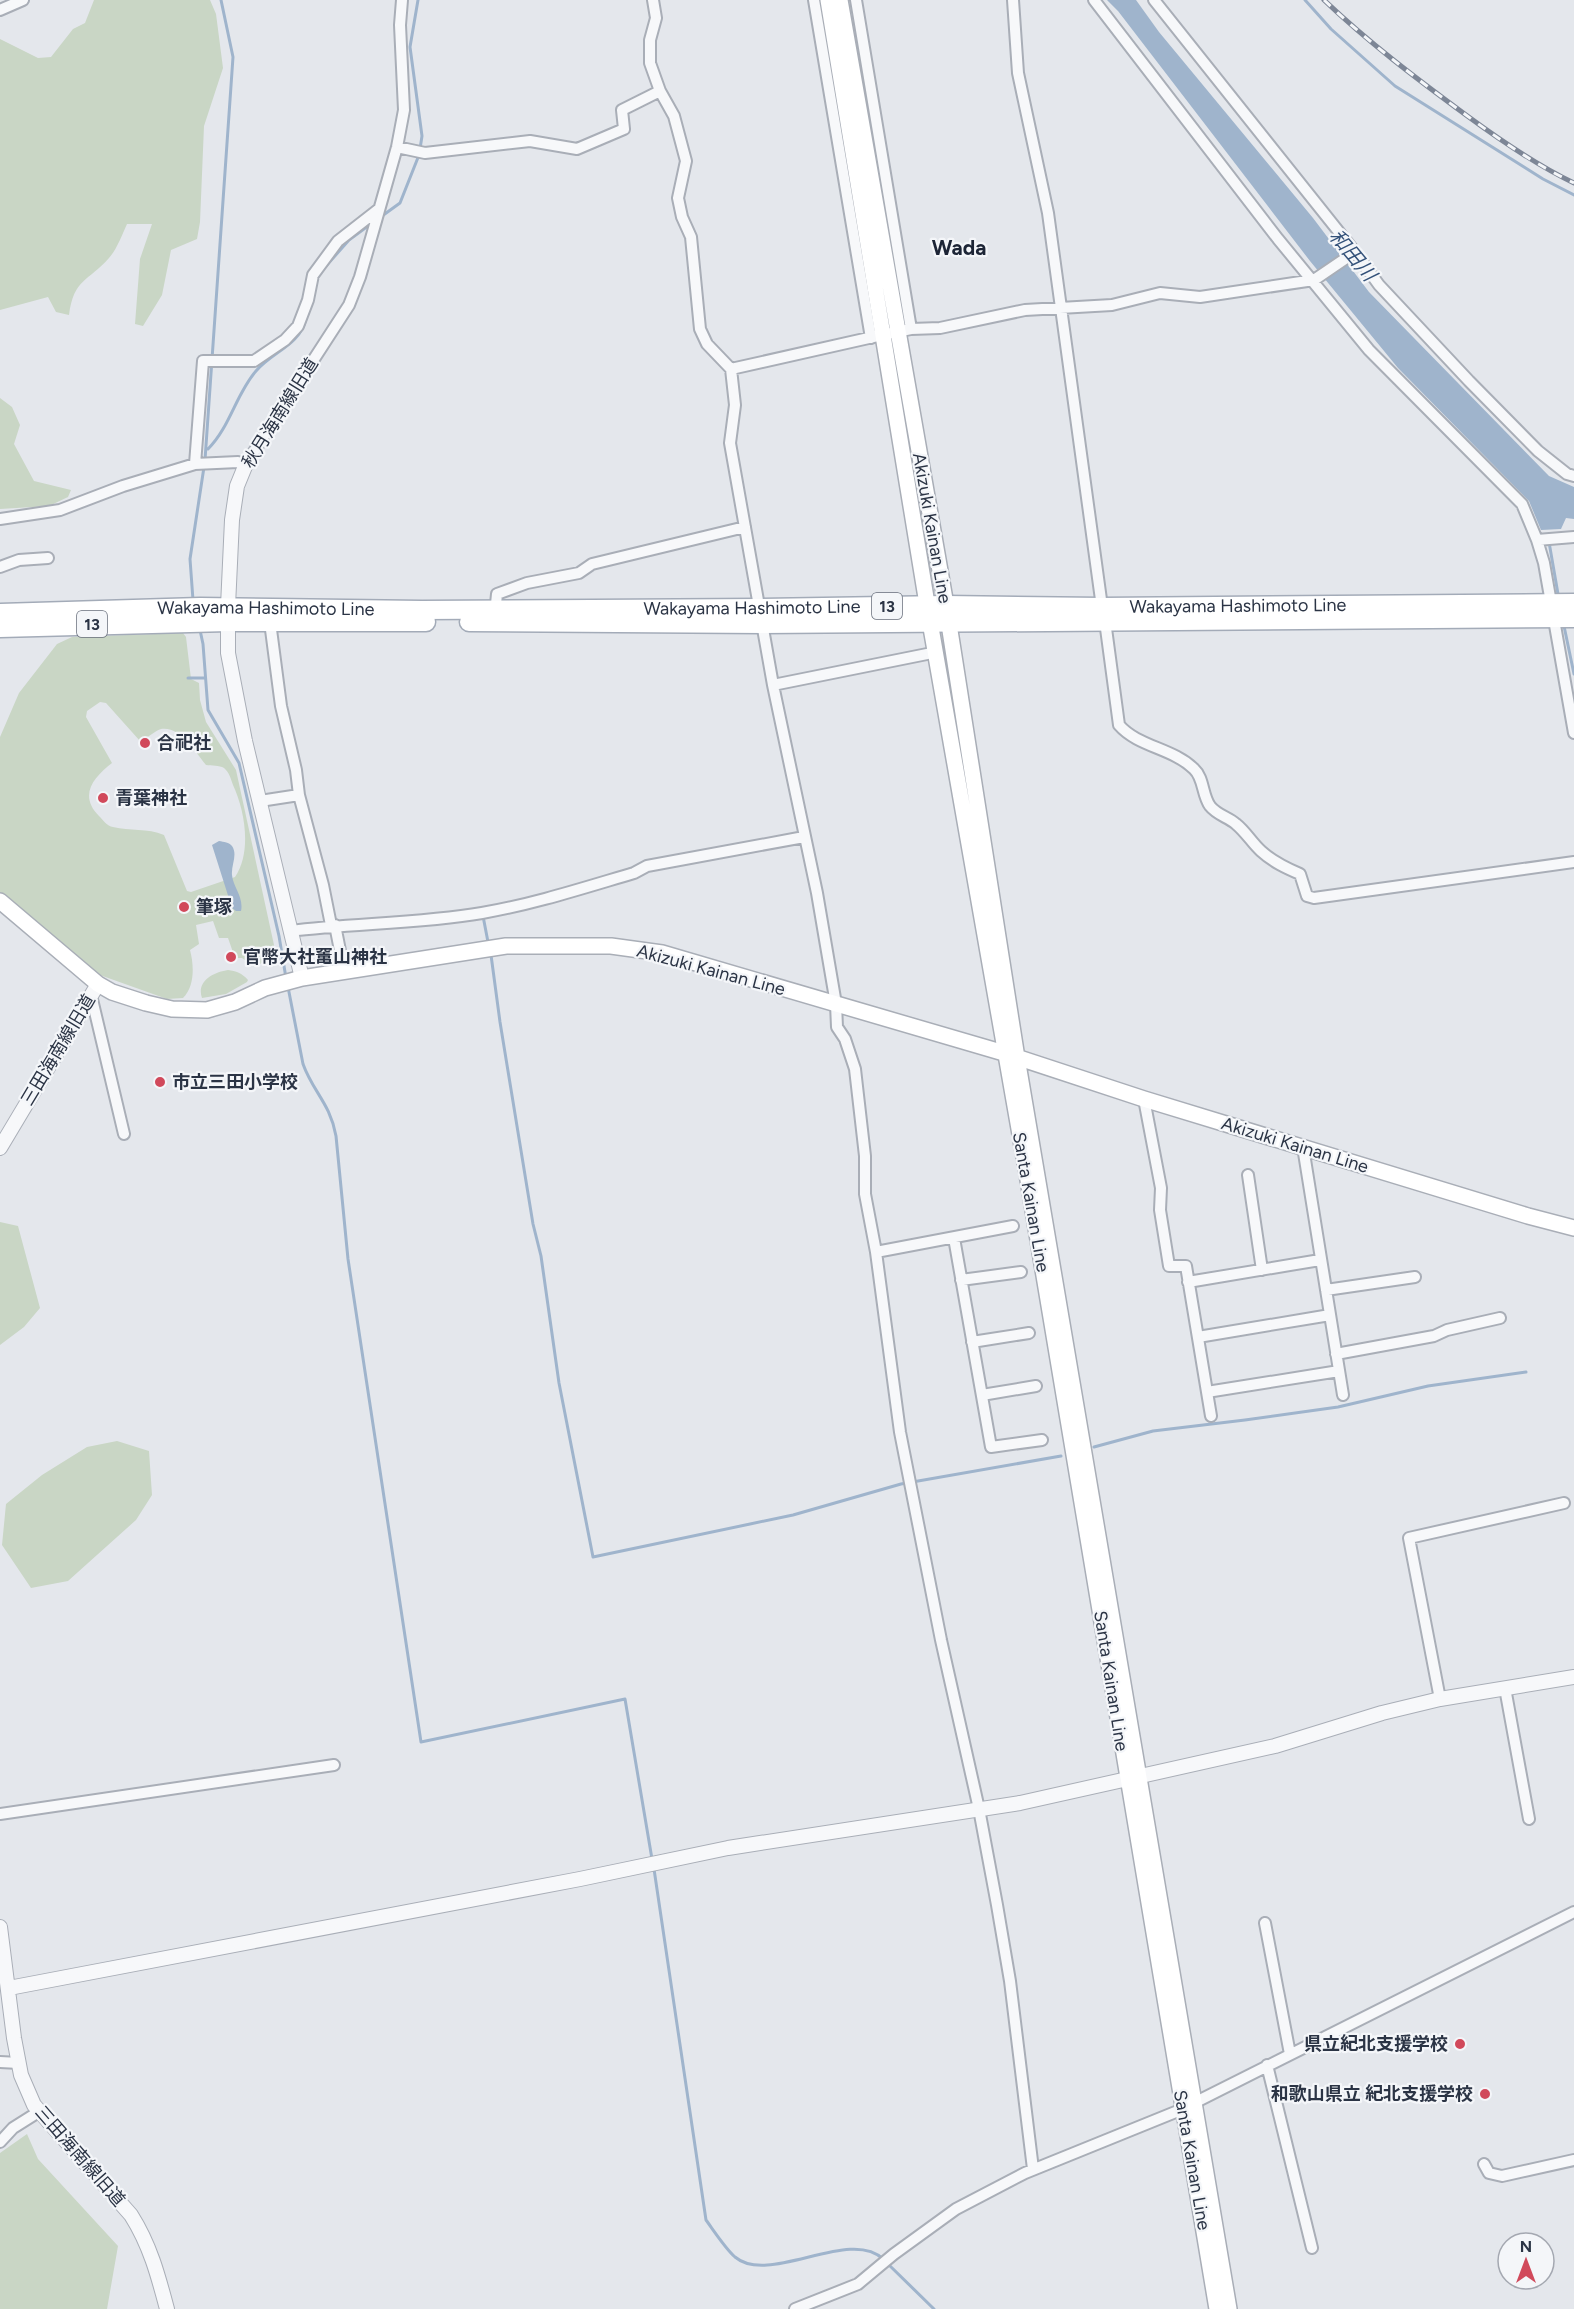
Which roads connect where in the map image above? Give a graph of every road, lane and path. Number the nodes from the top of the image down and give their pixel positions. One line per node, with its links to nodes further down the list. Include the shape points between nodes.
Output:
1 (23, 0): 11 (street)
2 (402, 0): 14 (street, 秋月海南線旧道, via 405,110)
3 (653, 0): 12 (street, via 656,18 650,40 650,63)
4 (814, 0): 19 (street)
5 (828, 0): 13 (main road, Akizuki Kainan Line)
6 (840, 0): 13 (main road, Akizuki Kainan Line)
7 (856, 0): 19 (street)
8 (1013, 0): 18 (street, via 1018,73 1048,213)
9 (1094, 0): 17 (street)
10 (1154, 0): 16 (street)
11 (0, 10)
12 (660, 91): 14 (street, via 622,110 624,129 577,149 530,141 425,153); 20 (street, via 674,116 686,161 678,198 691,237 700,329 707,344)
13 (850, 96): 19 (main road, Akizuki Kainan Line)
14 (397, 147): 15 (street, 秋月海南線旧道)
15 (379, 209): 21 (street, via 338,241 313,275 298,326 285,340 254,361 203,361); 22 (street, 秋月海南線旧道, via 348,305)
16 (1353, 253): 17 (street); 23 (street, via 1538,451)
17 (1314, 280): 18 (street, via 1200,297 1160,294 1112,305); 27 (street, via 1369,350 1522,504)
18 (1063, 309): 19 (street, via 1025,310); 35 (street)
19 (890, 334): 20 (street); 33 (main road, Akizuki Kainan Line)
20 (731, 369): 25 (street, via 735,405 730,443)
21 (197, 464): 22 (street); 24 (street, via 60,510)
22 (246, 464): 34 (street, 秋月海南線旧道, via 237,486 232,520)
23 (1574, 476)
24 (0, 519)
25 (745, 527): 37 (street, via 592,564 579,573 527,583 497,594); 38 (street)
26 (1574, 537): 27 (street)
27 (1537, 540): 31 (street)
28 (48, 558): 29 (street, via 19,560)
29 (0, 567)
30 (1574, 603): 31 (main road, Wakayama Hashimoto Line / 13)
31 (1552, 611): 35 (main road, Wakayama Hashimoto Line / 13); 39 (main road, Wakayama Hashimoto Line / 13); 44 (street)
32 (0, 613): 36 (main road, Wakayama Hashimoto Line / 13)
33 (938, 613): 35 (main road, Wakayama Hashimoto Line / 13); 38 (main road, Wakayama Hashimoto Line / 13); 42 (main road, Akizuki Kainan Line); 56 (main road, Akizuki Kainan Line)
34 (228, 614): 36 (main road, Wakayama Hashimoto Line / 13); 37 (main road, Wakayama Hashimoto Line / 13); 40 (main road, Wakayama Hashimoto Line / 13); 46 (street, 秋月海南線旧道, via 233,686)
35 (1104, 614): 48 (street, via 1119,725 1126,734 1177,757 1195,770 1209,804 1280,866 1300,874 1307,896)
36 (193, 615): 41 (main road, Wakayama Hashimoto Line / 13)
37 (495, 616): 38 (main road, Wakayama Hashimoto Line / 13); 40 (main road, Wakayama Hashimoto Line / 13)
38 (762, 616): 43 (street)
39 (1574, 618)
40 (270, 622): 45 (street, via 281,705)
41 (0, 628)
42 (937, 652): 43 (street); 56 (main road, Akizuki Kainan Line)
43 (773, 685): 47 (street)
44 (1574, 733)
45 (300, 795): 46 (street); 50 (street)
46 (260, 801): 51 (street, 秋月海南線旧道)
47 (804, 837): 50 (street, via 647,866 538,902 480,914); 55 (street)
48 (1574, 862)
49 (0, 901): 54 (main road, Akizuki Kainan Line)
50 (333, 926): 51 (street); 52 (street)
51 (290, 931): 53 (street, 秋月海南線旧道)
52 (344, 971): 53 (main road, Akizuki Kainan Line); 55 (main road, Akizuki Kainan Line, via 506,946 611,946 662,953)
53 (292, 981): 54 (main road, Akizuki Kainan Line, via 235,1002 190,1011)
54 (95, 990): 58 (street); 60 (street, 三田海南線旧道)
55 (836, 1004): 56 (main road, Akizuki Kainan Line); 65 (street, via 837,1027 855,1069 865,1156 865,1194)
56 (1011, 1055): 57 (main road, Akizuki Kainan Line); 91 (main road, Santa Kainan Line, via 1028,1180)
57 (1144, 1099): 59 (main road, Akizuki Kainan Line); 71 (street, via 1161,1188 1160,1210 1169,1266 1186,1266)
58 (124, 1134)
59 (1303, 1147): 63 (main road, Akizuki Kainan Line); 66 (street)
60 (0, 1148)
61 (1248, 1175): 67 (street)
62 (1013, 1226): 64 (street)
63 (1574, 1228)
64 (954, 1238): 65 (street); 70 (street)
65 (876, 1252): 92 (street, via 900,1432)
66 (1320, 1260): 67 (street); 72 (street)
67 (1262, 1270): 71 (street)
68 (1021, 1272): 70 (street)
69 (1415, 1277): 72 (street)
70 (961, 1280): 77 (street)
71 (1188, 1282): 76 (street)
72 (1326, 1290): 73 (street)
73 (1330, 1315): 76 (street); 78 (street)
74 (1500, 1318): 78 (street, via 1434,1336)
75 (1029, 1333): 77 (street)
76 (1198, 1337): 81 (street)
77 (972, 1342): 82 (street)
78 (1336, 1354): 79 (street)
79 (1339, 1371): 81 (street); 83 (street)
80 (1036, 1386): 82 (street)
81 (1207, 1392): 84 (street)
82 (982, 1395): 85 (street, via 992,1447)
83 (1342, 1395)
84 (1211, 1416)
85 (1042, 1440)
86 (1564, 1503): 89 (street, via 1409,1538)
87 (1574, 1677): 88 (street)
88 (1505, 1688): 89 (street); 94 (street)
89 (1440, 1699): 91 (street, via 1275,1746)
90 (334, 1765): 93 (street)
91 (1134, 1778): 92 (street); 103 (main road, Santa Kainan Line)
92 (979, 1809): 98 (street, via 728,1848); 108 (street, via 1010,1981)
93 (0, 1814)
94 (1529, 1819)
95 (1574, 1912): 99 (street)
96 (1265, 1923): 99 (street)
97 (0, 1927): 98 (street, 三田海南線旧道)
98 (9, 1988): 101 (street, 三田海南線旧道)
99 (1290, 2054): 102 (street)
100 (0, 2062): 101 (street)
101 (19, 2063): 104 (street, 三田海南線旧道)
102 (1267, 2065): 103 (street); 109 (street)
103 (1189, 2105): 108 (street); 112 (main road, Santa Kainan Line); 113 (main road, Santa Kainan Line)
104 (40, 2111): 105 (street, via 13,2128); 110 (street, 三田海南線旧道, via 144,2236)
105 (0, 2142)
106 (1574, 2160): 107 (street, via 1502,2176 1489,2173)
107 (1484, 2164)
108 (1033, 2169): 111 (street, via 956,2209 858,2284)
109 (1312, 2248)
110 (167, 2309)
111 (795, 2309)
112 (1217, 2309)
113 (1229, 2309)

